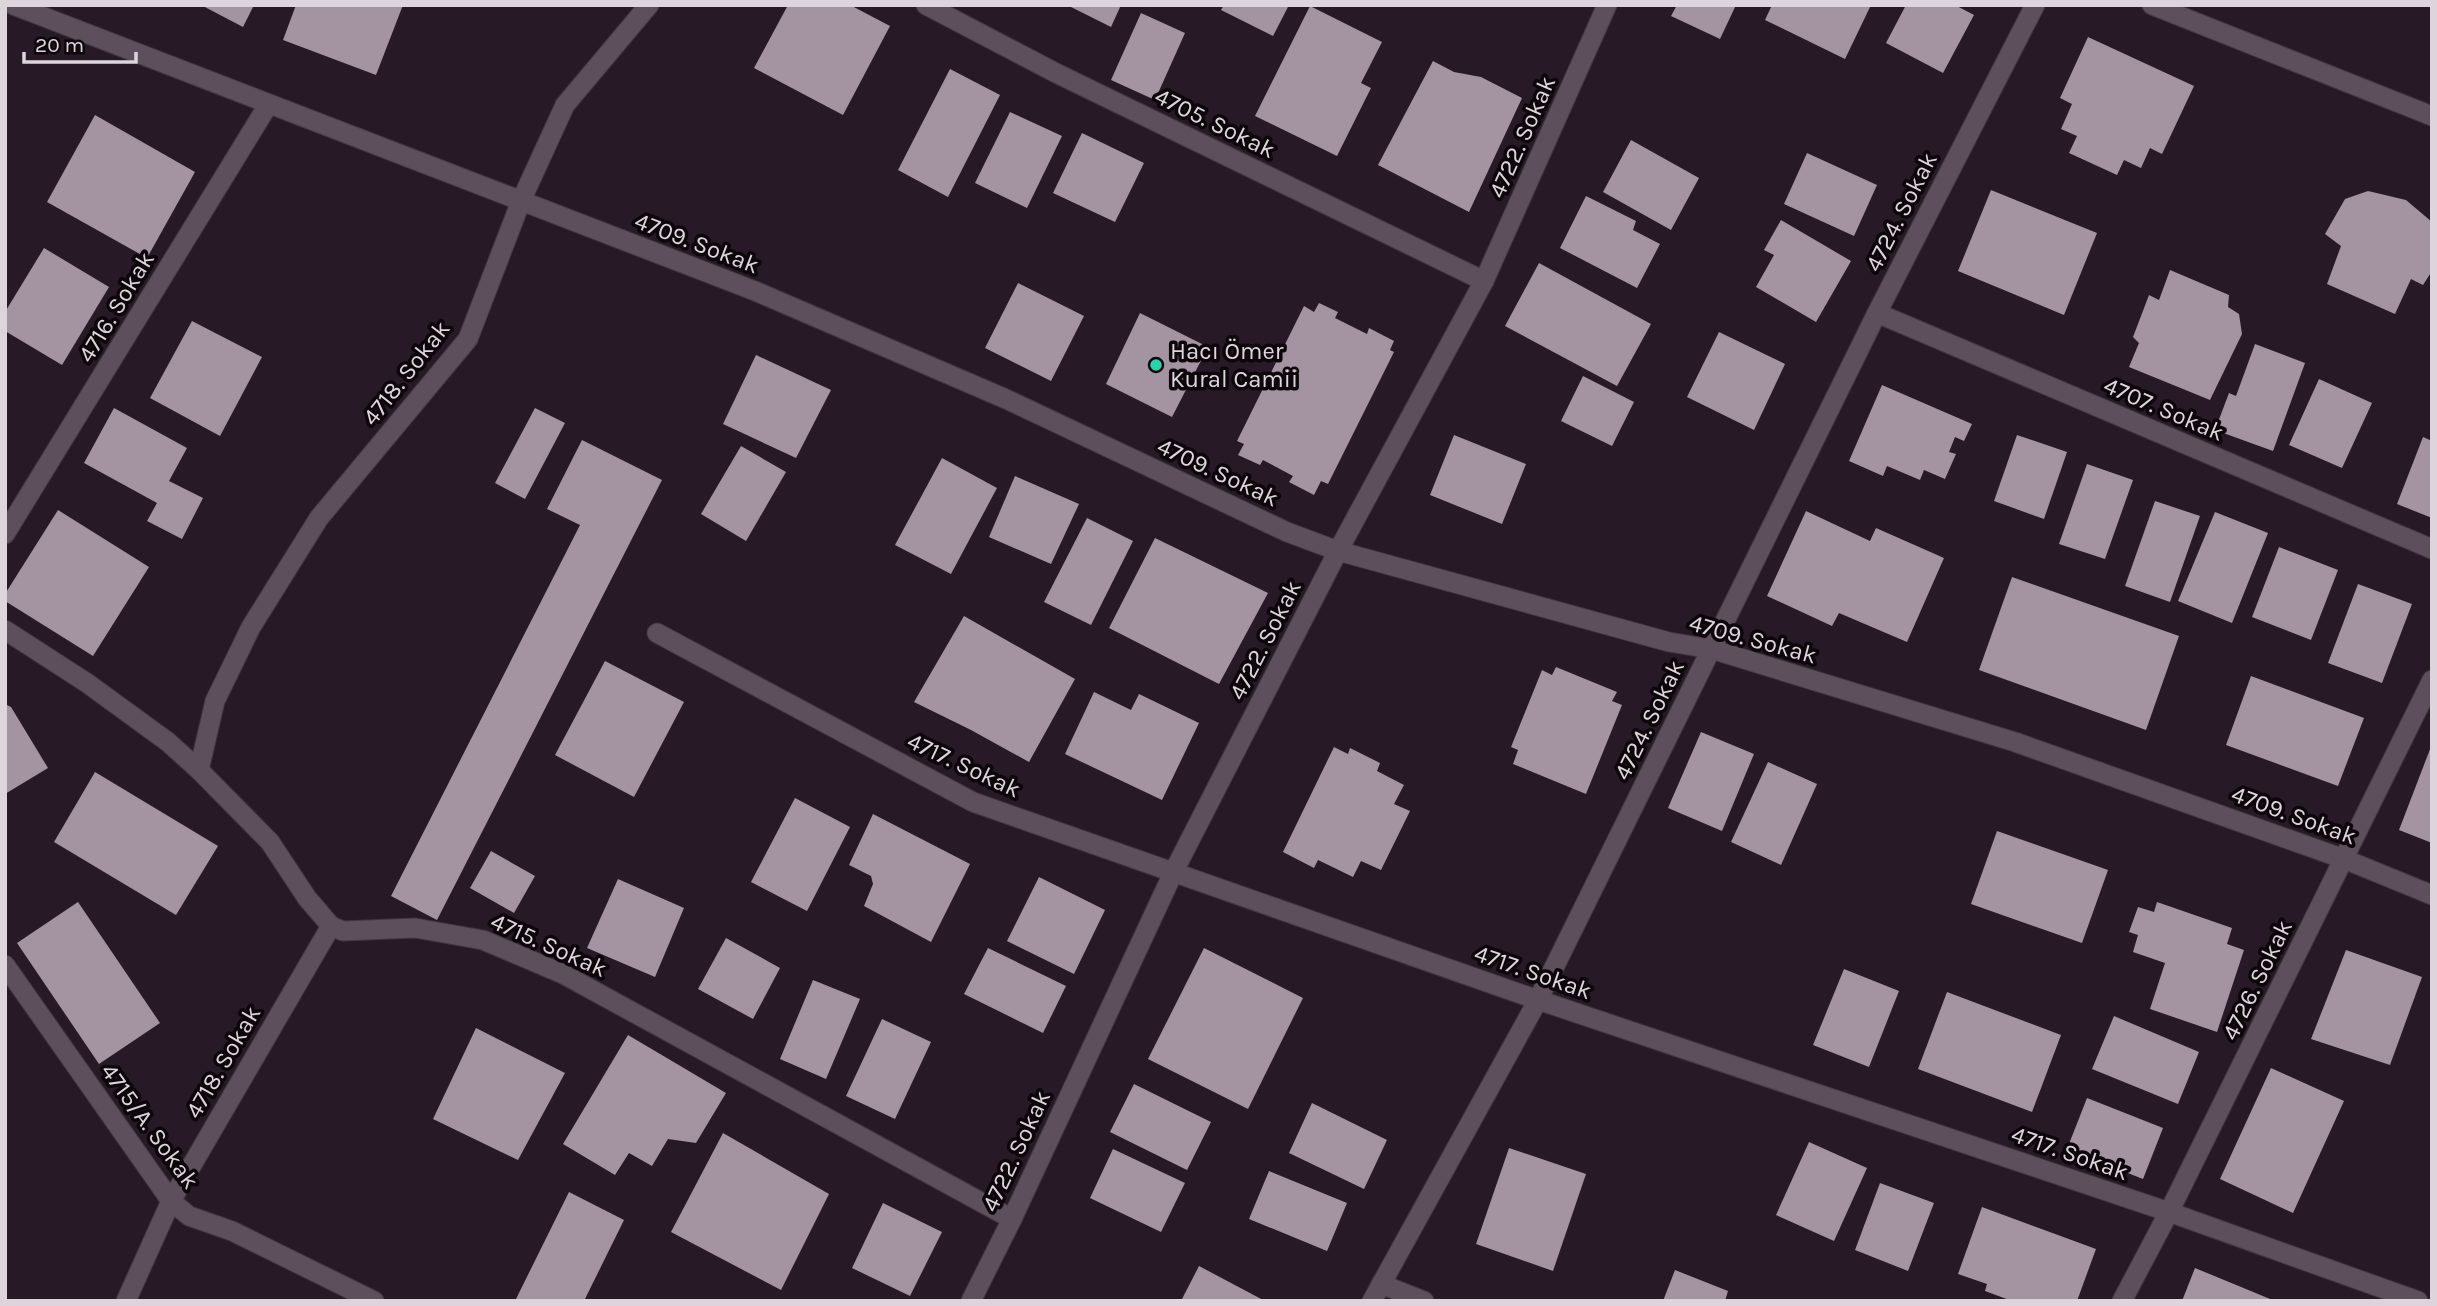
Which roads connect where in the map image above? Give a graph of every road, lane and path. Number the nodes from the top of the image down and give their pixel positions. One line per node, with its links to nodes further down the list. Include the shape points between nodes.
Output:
1 (13, 5): 7 (street, 4709. Sokak)
2 (649, 5): 9 (street, 4718. Sokak, via 565,105)
3 (926, 5): 10 (street, 4705. Sokak)
4 (1607, 5): 10 (street, 4722. Sokak)
5 (2035, 5): 11 (street, 4724. Sokak)
6 (2152, 5): 8 (street)
7 (268, 104): 9 (street, 4709. Sokak); 12 (street, 4716. Sokak)
8 (2432, 116)
9 (522, 201): 14 (street, 4709. Sokak, via 755,291 1006,398 1287,532); 19 (street, 4718. Sokak, via 468,339 319,518 251,627 215,701)
10 (1484, 281): 14 (street, 4722. Sokak)
11 (1877, 313): 13 (street, 4707. Sokak); 17 (street, 4724. Sokak)
12 (5, 534)
13 (2432, 550)
14 (1338, 551): 17 (street, 4709. Sokak, via 1669,642); 21 (street, 4722. Sokak)
15 (5, 630): 19 (street, via 97,691)
16 (657, 633): 21 (street, 4717. Sokak, via 973,802)
17 (1711, 649): 20 (street, 4709. Sokak, via 2015,742); 25 (street, 4724. Sokak)
18 (2432, 680): 20 (street, 4726. Sokak)
19 (199, 770): 23 (street, via 270,842)
20 (2344, 859): 22 (street, 4709. Sokak); 27 (street, 4726. Sokak)
21 (1174, 871): 25 (street, 4717. Sokak); 28 (street, 4722. Sokak)
22 (2432, 895)
23 (331, 926): 26 (street, 4718. Sokak); 28 (street, 4715. Sokak, via 343,931 415,928 483,940 563,974)
24 (5, 965): 26 (street, 4715/A. Sokak)
25 (1538, 1000): 27 (street, 4717. Sokak); 29 (street, 4724. Sokak)
26 (171, 1201): 30 (street, 4718. Sokak); 31 (street, 4715/A. Sokak, via 189,1216 232,1231)
27 (2169, 1212): 34 (street, 4726. Sokak); 35 (street, 4717. Sokak)
28 (1012, 1219): 32 (street, 4722. Sokak)
29 (1377, 1292): 33 (street)
30 (126, 1301)
31 (374, 1301)
32 (971, 1301)
33 (1424, 1301)
34 (2122, 1301)
35 (2418, 1301)

